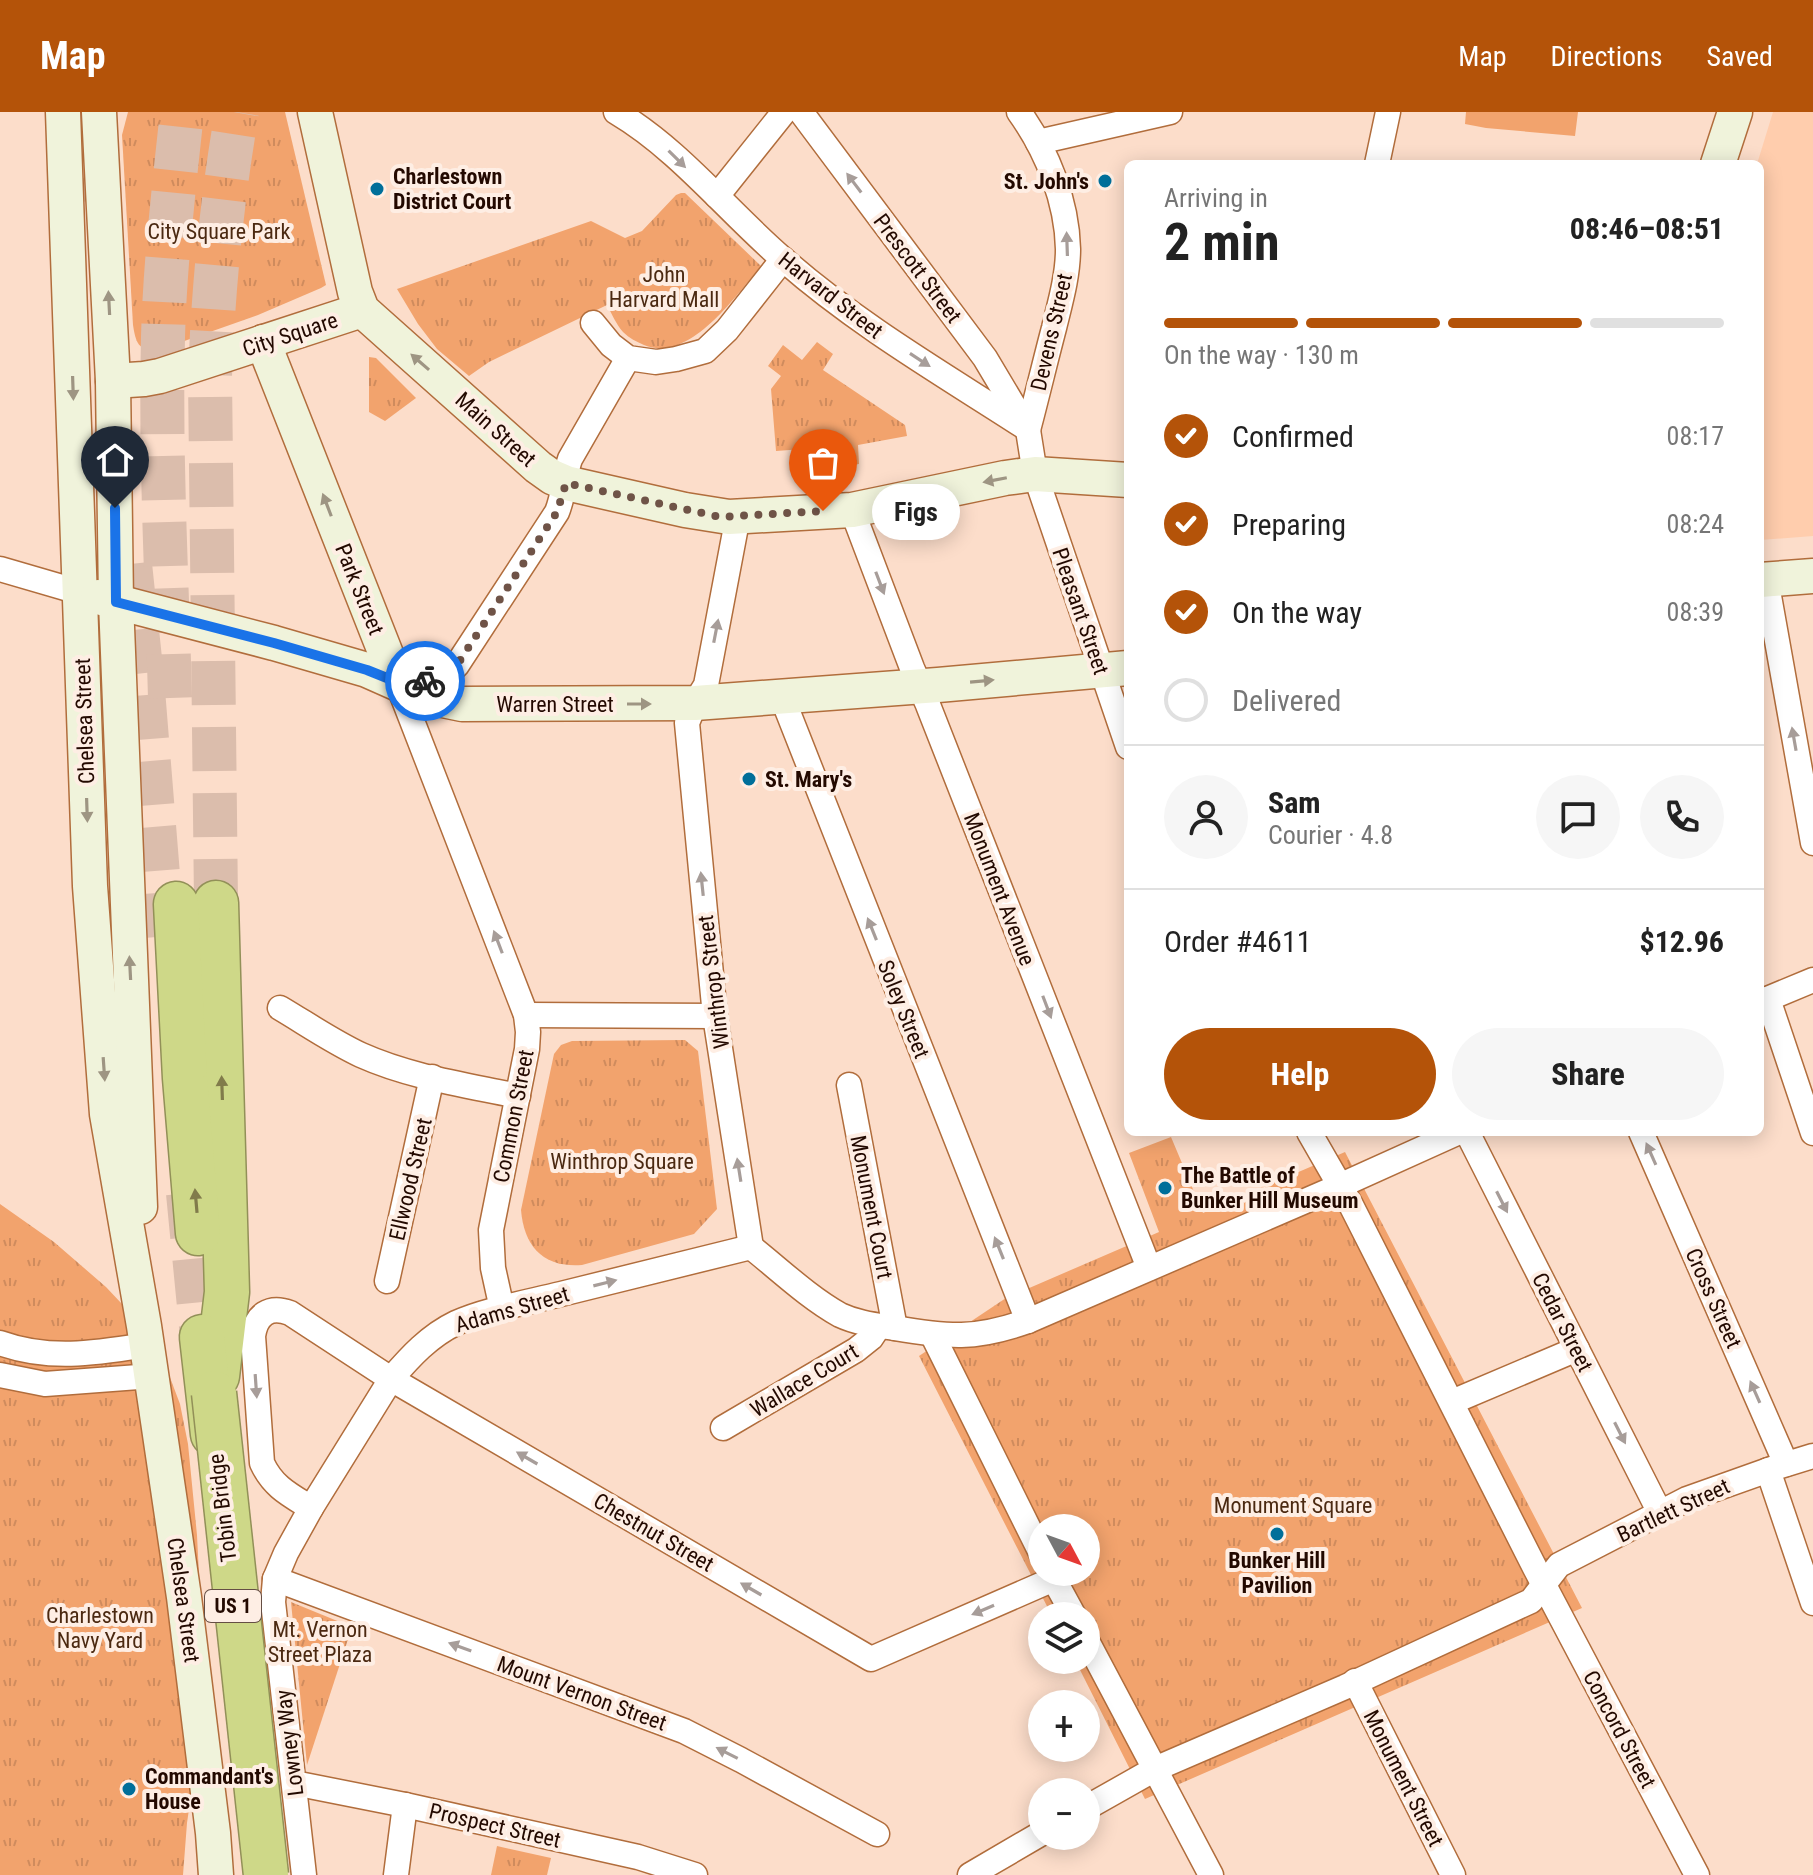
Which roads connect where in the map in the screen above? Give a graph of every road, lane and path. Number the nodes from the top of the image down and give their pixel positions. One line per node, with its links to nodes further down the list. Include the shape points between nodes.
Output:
1 (63, 112): 31 (main road, Chelsea Street, one-way to 31)
2 (99, 112): 20 (main road, Chelsea Street, one-way to 2)
3 (315, 112): 16 (main road, City Square)
4 (616, 112): 14 (street, Harvard Street, one-way to 14, via 662,143)
5 (784, 112): 14 (street)
6 (801, 112): 21 (street, Prescott Street, one-way to 6, via 985,358)
7 (1019, 112): 11 (street, Devens Street)
8 (1170, 112): 11 (street)
9 (1388, 112): 12 (street)
10 (1735, 112): 13 (main road)
11 (1038, 142): 21 (street, Devens Street, one-way to 11, via 1068,249 1060,199)
12 (1378, 160)
13 (1719, 160)
14 (717, 196): 15 (street, Harvard Street)
15 (783, 259): 19 (street, via 705,351 656,362); 21 (street, Harvard Street, one-way to 21, via 850,314)
16 (362, 310): 18 (main road, City Square); 24 (main road, Main Street, one-way to 16, via 538,467)
17 (593, 323): 19 (street)
18 (263, 342): 20 (main road, City Square, via 160,376); 34 (main road, Park Street, one-way to 18)
19 (628, 358): 24 (street, via 570,459)
20 (113, 381): 32 (main road, Chelsea Street)
21 (1028, 430): 22 (street)
22 (1035, 474): 23 (main road, Main Street); 25 (main road, Main Street, one-way to 25); 33 (street, Pleasant Street)
23 (1124, 480)
24 (566, 483): 26 (main road, Main Street, via 720,517); 34 (street, via 557,512 453,670 432,681)
25 (852, 510): 26 (main road, Main Street); 35 (street, Monument Avenue, one-way to 35)
26 (738, 516): 37 (street, Winthrop Street, one-way to 26, via 706,685)
27 (0, 569): 31 (street, Warren Street)
28 (1813, 576): 29 (main road)
29 (1764, 580)
30 (1764, 585): 39 (street, one-way to 30)
31 (79, 592): 32 (main road, Warren Street); 64 (main road, Chelsea Street, one-way to 64, via 90,886 108,1124)
32 (116, 602): 34 (main road, Warren Street); 64 (main road, Chelsea Street, one-way to 32)
33 (1115, 669): 35 (main road, Warren Street, one-way to 33); 38 (street, Pleasant Street)
34 (397, 682): 37 (main road, Warren Street, one-way to 37, via 428,697 462,704); 44 (street, Park Street, one-way to 34)
35 (920, 686): 36 (main road, Warren Street); 56 (street, Monument Avenue, one-way to 56)
36 (782, 697): 37 (main road, Warren Street); 60 (street, Soley Street, one-way to 36)
37 (695, 703): 45 (street, Winthrop Street, one-way to 37, via 687,735)
38 (1124, 723)
39 (1813, 843)
40 (196, 904): 59 (highway, US 1, one-way to 40, via 188,1117)
41 (1813, 980): 42 (street)
42 (1764, 1000): 49 (street)
43 (280, 1008): 46 (street, via 363,1055)
44 (526, 1015): 45 (street); 48 (street, Common Street, via 527,1049)
45 (715, 1016): 55 (street, Winthrop Street, one-way to 45)
46 (432, 1077): 48 (street); 57 (street, Ellwood Street)
47 (849, 1085): 61 (street, Monument Court)
48 (518, 1096): 58 (street, Common Street, via 491,1230)
49 (1813, 1133)
50 (1311, 1136): 54 (street)
51 (1450, 1136): 54 (street)
52 (1469, 1136): 65 (street, Cedar Street, one-way to 65)
53 (1643, 1136): 71 (street, Cross Street, one-way to 53)
54 (1339, 1186): 56 (street); 68 (street)
55 (751, 1247): 58 (street, Adams Street, one-way to 55); 61 (street, via 833,1311)
56 (1149, 1268): 60 (street)
57 (387, 1281)
58 (502, 1309): 67 (street, Adams Street, via 441,1331)
59 (224, 1315): 67 (street, Chestnut Street, via 278,1309 290,1313); 72 (street, one-way to 72, via 256,1322 262,1463 283,1490); 88 (highway, Tobin Bridge / US 1); 88 (highway, Tobin Bridge / US 1, bridge, via 214,1393)
60 (1028, 1321): 62 (street, via 973,1335)
61 (887, 1327): 62 (street); 69 (street, Wallace Court)
62 (932, 1334): 74 (street)
63 (0, 1343): 64 (street, via 47,1355)
64 (148, 1349): 66 (street, via 45,1384); 87 (main road, Chelsea Street)
65 (1577, 1349): 68 (street); 73 (street, Cedar Street, one-way to 73)
66 (0, 1375)
67 (391, 1379): 72 (street, Adams Street); 77 (street, Chestnut Street, one-way to 67, via 871,1659)
68 (1452, 1402): 76 (street)
69 (723, 1428)
70 (1813, 1456): 71 (street, Bartlett Street)
71 (1777, 1467): 73 (street, Bartlett Street); 78 (street, Cross Street)
72 (311, 1508): 75 (street, Lowney Way)
73 (1660, 1513): 76 (street, Bartlett Street, via 1559,1565)
74 (1028, 1527)
75 (275, 1579): 82 (street, Lowney Way, via 273,1602); 85 (street, Mount Vernon Street, one-way to 75, via 684,1731)
76 (1544, 1584): 80 (street, via 1531,1601); 95 (street, Concord Street)
77 (1030, 1586)
78 (1813, 1603)
79 (1100, 1665): 81 (street)
80 (1355, 1681): 81 (street); 94 (street, Monument Street)
81 (1155, 1769): 83 (street); 93 (street)
82 (294, 1783): 84 (street, Prospect Street); 89 (street, Lowney Way)
83 (1100, 1800)
84 (405, 1805): 90 (street); 91 (street, Prospect Street, via 638,1857)
85 (877, 1834)
86 (1028, 1841): 92 (street)
87 (216, 1875)
88 (266, 1875)
89 (304, 1875)
90 (396, 1875)
91 (695, 1875)
92 (970, 1875)
93 (1211, 1875)
94 (1453, 1875)
95 (1697, 1875)

